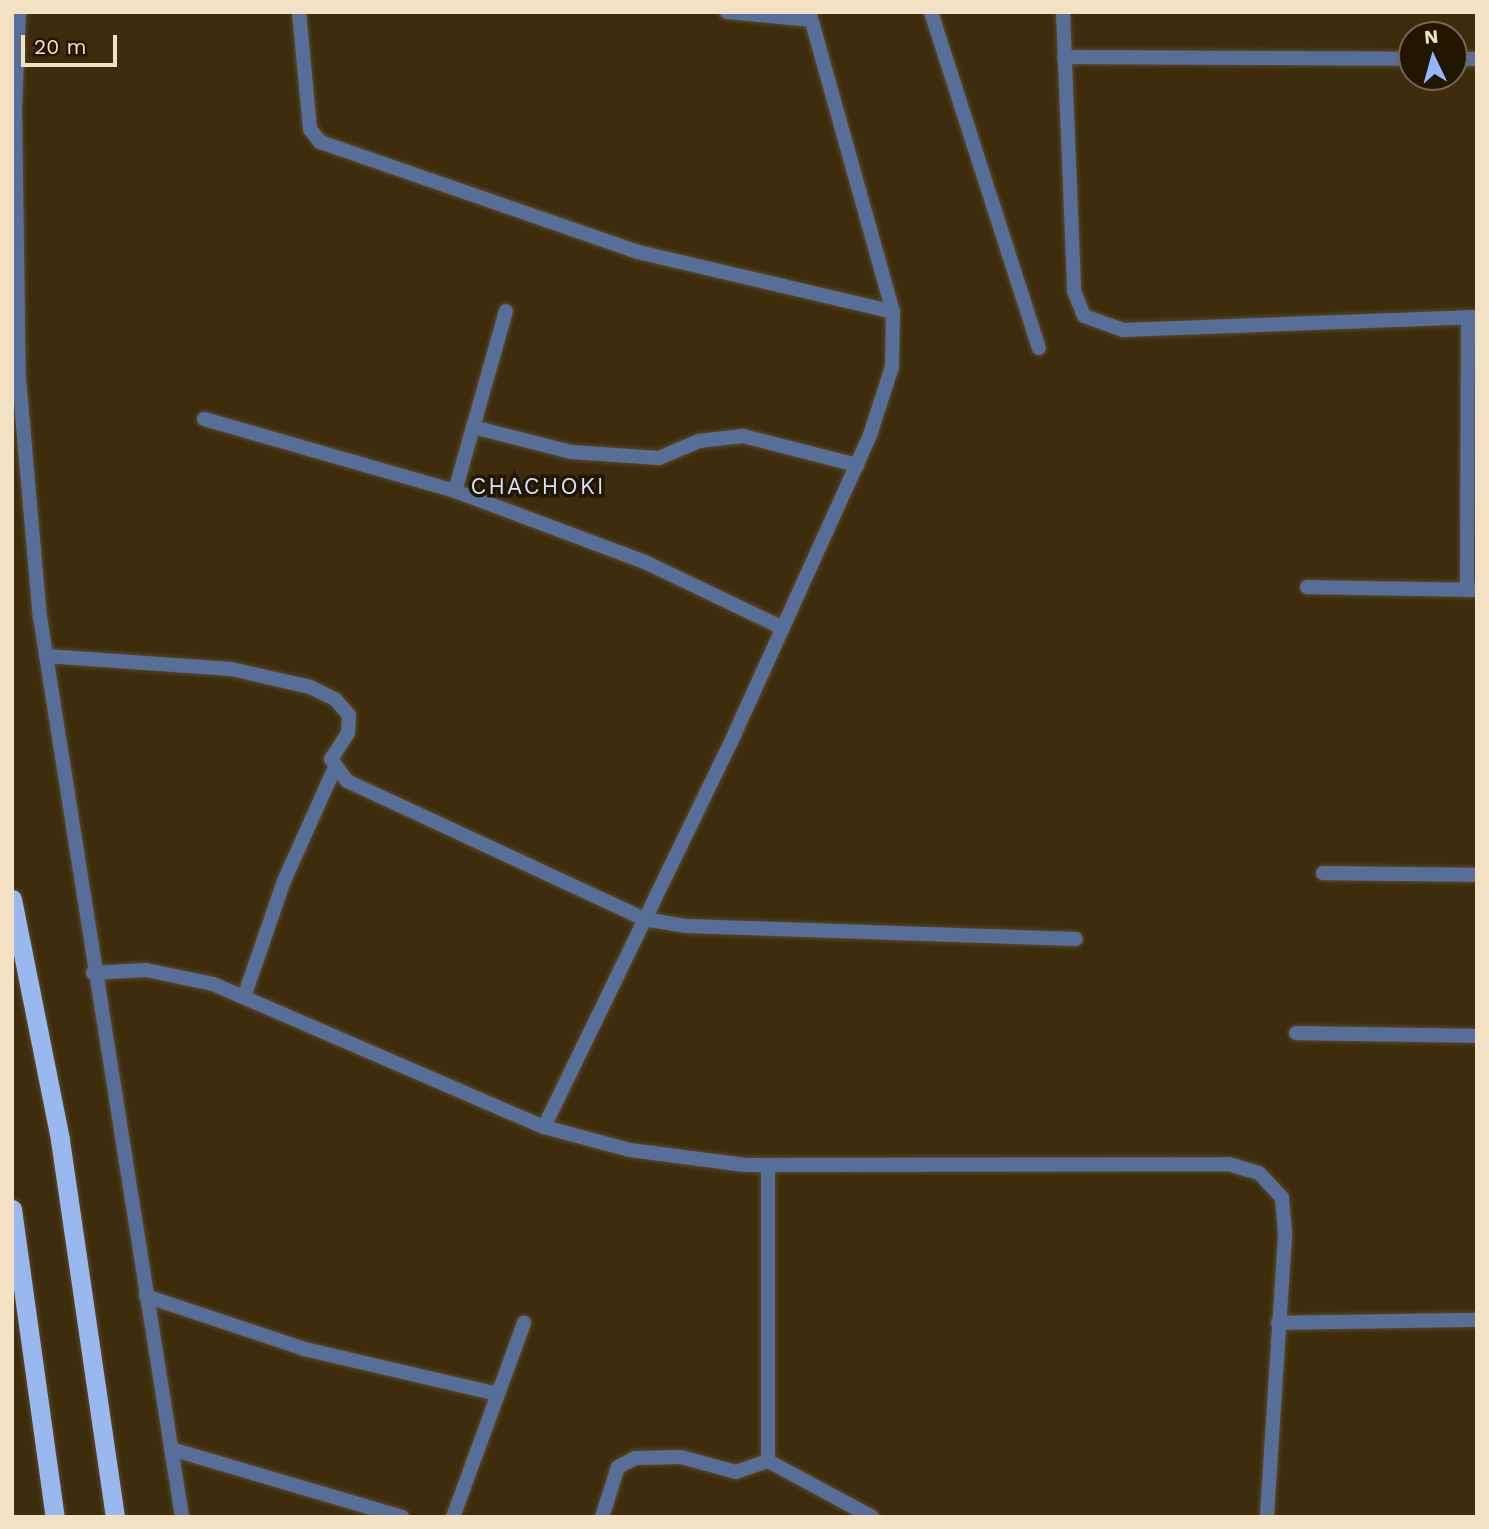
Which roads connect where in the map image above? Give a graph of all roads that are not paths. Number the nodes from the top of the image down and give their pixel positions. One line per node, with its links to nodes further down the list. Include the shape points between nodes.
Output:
1 (19, 12): 20 (street, via 15,106 19,379)
2 (299, 12): 10 (street, via 310,129 320,142 638,252)
3 (727, 12): 6 (street)
4 (931, 12): 12 (street)
5 (1063, 12): 7 (street)
6 (810, 16): 10 (street)
7 (1064, 57): 8 (street); 11 (street, via 1074,291 1084,316 1123,330)
8 (1398, 59)
9 (506, 311): 14 (street)
10 (893, 312): 15 (street, via 892,367)
11 (1473, 317): 18 (street)
12 (1040, 348)
13 (204, 419): 16 (street)
14 (473, 427): 15 (street, via 571,452 659,458 699,441 743,436); 16 (street)
15 (857, 465): 19 (street)
16 (455, 491): 19 (street, via 645,562)
17 (1307, 587): 18 (street)
18 (1472, 590)
19 (783, 628): 25 (street)
20 (46, 656): 21 (street, via 231,669 310,687 335,699 349,715 348,733 331,759); 27 (street)
21 (334, 770): 25 (street, via 347,781); 28 (street, via 284,881)
22 (1323, 873): 23 (street)
23 (1477, 875)
24 (12, 899): 42 (highway, via 60,1140)
25 (644, 919): 26 (street, via 686,926); 31 (street)
26 (1076, 939)
27 (93, 973): 28 (street, via 146,970 213,984); 34 (street)
28 (244, 997): 31 (street)
29 (1296, 1033): 30 (street)
30 (1477, 1036)
31 (544, 1127): 32 (street, via 631,1150)
32 (768, 1165): 37 (street, via 1228,1164 1259,1173 1282,1198 1285,1236); 40 (street)
33 (12, 1209): 41 (highway)
34 (146, 1296): 38 (street, via 303,1349); 39 (street)
35 (1477, 1320): 37 (street)
36 (524, 1323): 38 (street)
37 (1278, 1323): 48 (street)
38 (498, 1394): 45 (street)
39 (171, 1449): 43 (street); 44 (street)
40 (768, 1461): 46 (street, via 736,1472 681,1457 635,1458 618,1467); 47 (street)
41 (55, 1517)
42 (116, 1517)
43 (182, 1517)
44 (402, 1517)
45 (453, 1517)
46 (602, 1517)
47 (872, 1517)
48 (1266, 1517)

